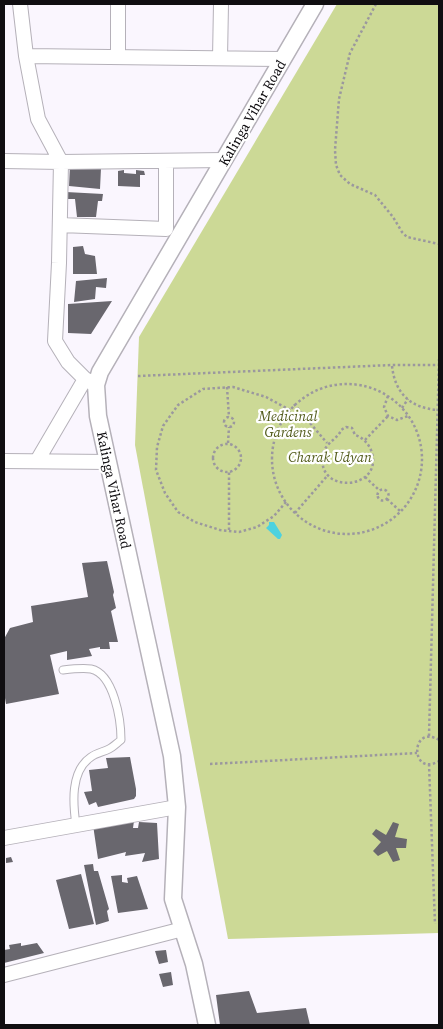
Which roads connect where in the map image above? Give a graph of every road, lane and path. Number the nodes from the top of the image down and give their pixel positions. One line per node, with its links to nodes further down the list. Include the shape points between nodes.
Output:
1 (20, 4): 6 (street)
2 (118, 4): 7 (street)
3 (221, 4): 8 (street)
4 (315, 4): 9 (street, Kalinga Vihar Road)
5 (376, 4): 15 (path, via 350,53 339,99 336,165 340,175 350,184 375,195 407,237)
6 (26, 56): 7 (street); 13 (street, via 38,118)
7 (118, 57): 8 (street)
8 (220, 58): 9 (street)
9 (283, 59): 10 (street, Kalinga Vihar Road)
10 (224, 160): 12 (street); 20 (street, Kalinga Vihar Road, via 100,372)
11 (4, 161): 13 (street)
12 (166, 161): 13 (street); 14 (street, via 166,229)
13 (61, 162): 14 (street)
14 (60, 225): 20 (street, via 56,341 68,362)
15 (439, 244)
16 (439, 359): 18 (path)
17 (392, 365): 18 (path); 19 (path); 23 (path, via 399,390)
18 (439, 365): 27 (path)
19 (138, 376)
20 (90, 382): 36 (street); 37 (street, Kalinga Vihar Road)
21 (227, 387): 26 (path, via 266,397); 30 (path); 46 (path, via 203,389 178,405 163,426 157,447 156,470 165,493 178,512 195,522)
22 (388, 396): 24 (path, via 362,385 337,384 314,391); 25 (path); 28 (path, via 384,408)
23 (408, 399): 25 (path); 27 (path, via 418,406)
24 (294, 404): 26 (path); 34 (path)
25 (402, 408): 29 (path)
26 (290, 410): 43 (path, via 280,424 272,447 272,471)
27 (438, 410): 47 (path)
28 (388, 416): 29 (path, via 397,420); 32 (path)
29 (408, 416): 44 (path, via 417,431 422,456 419,481)
30 (229, 417): 31 (path, via 223,422); 31 (path, via 234,421)
31 (228, 427): 33 (path)
32 (365, 440): 34 (path, via 355,435 352,428 346,427); 40 (path, via 373,455 373,463)
33 (228, 444): 38 (path, via 238,448 242,455 238,468); 38 (path, via 216,448 213,458 216,467)
34 (328, 444): 39 (path, via 322,460)
35 (4, 461): 36 (street)
36 (37, 461): 37 (street)
37 (108, 462): 56 (street, Kalinga Vihar Road, via 172,756)
38 (230, 472): 46 (path)
39 (328, 475): 40 (path, via 350,484); 45 (path)
40 (365, 477): 41 (path)
41 (379, 490): 42 (path, via 387,491); 42 (path, via 378,498)
42 (387, 498): 44 (path)
43 (286, 502): 45 (path); 46 (path, via 274,516 257,527)
44 (400, 511): 45 (path, via 365,532 339,533 315,526)
45 (295, 513)
46 (229, 531)
47 (434, 547): 48 (path); 50 (path)
48 (439, 547)
49 (64, 670): 57 (lane, via 91,669 103,674 110,684 121,728 121,740 86,760 78,771 74,809)
50 (429, 736): 51 (path); 52 (path, via 421,740)
51 (439, 740)
52 (417, 752): 54 (path); 55 (path, via 421,760)
53 (439, 761): 55 (path)
54 (210, 764)
55 (429, 764): 59 (path)
56 (177, 807): 57 (street); 60 (street, Kalinga Vihar Road, via 173,898)
57 (76, 826): 58 (street)
58 (4, 838)
59 (435, 924)
60 (183, 929): 61 (street); 62 (street, Kalinga Vihar Road)
61 (4, 975)
62 (208, 1025)

